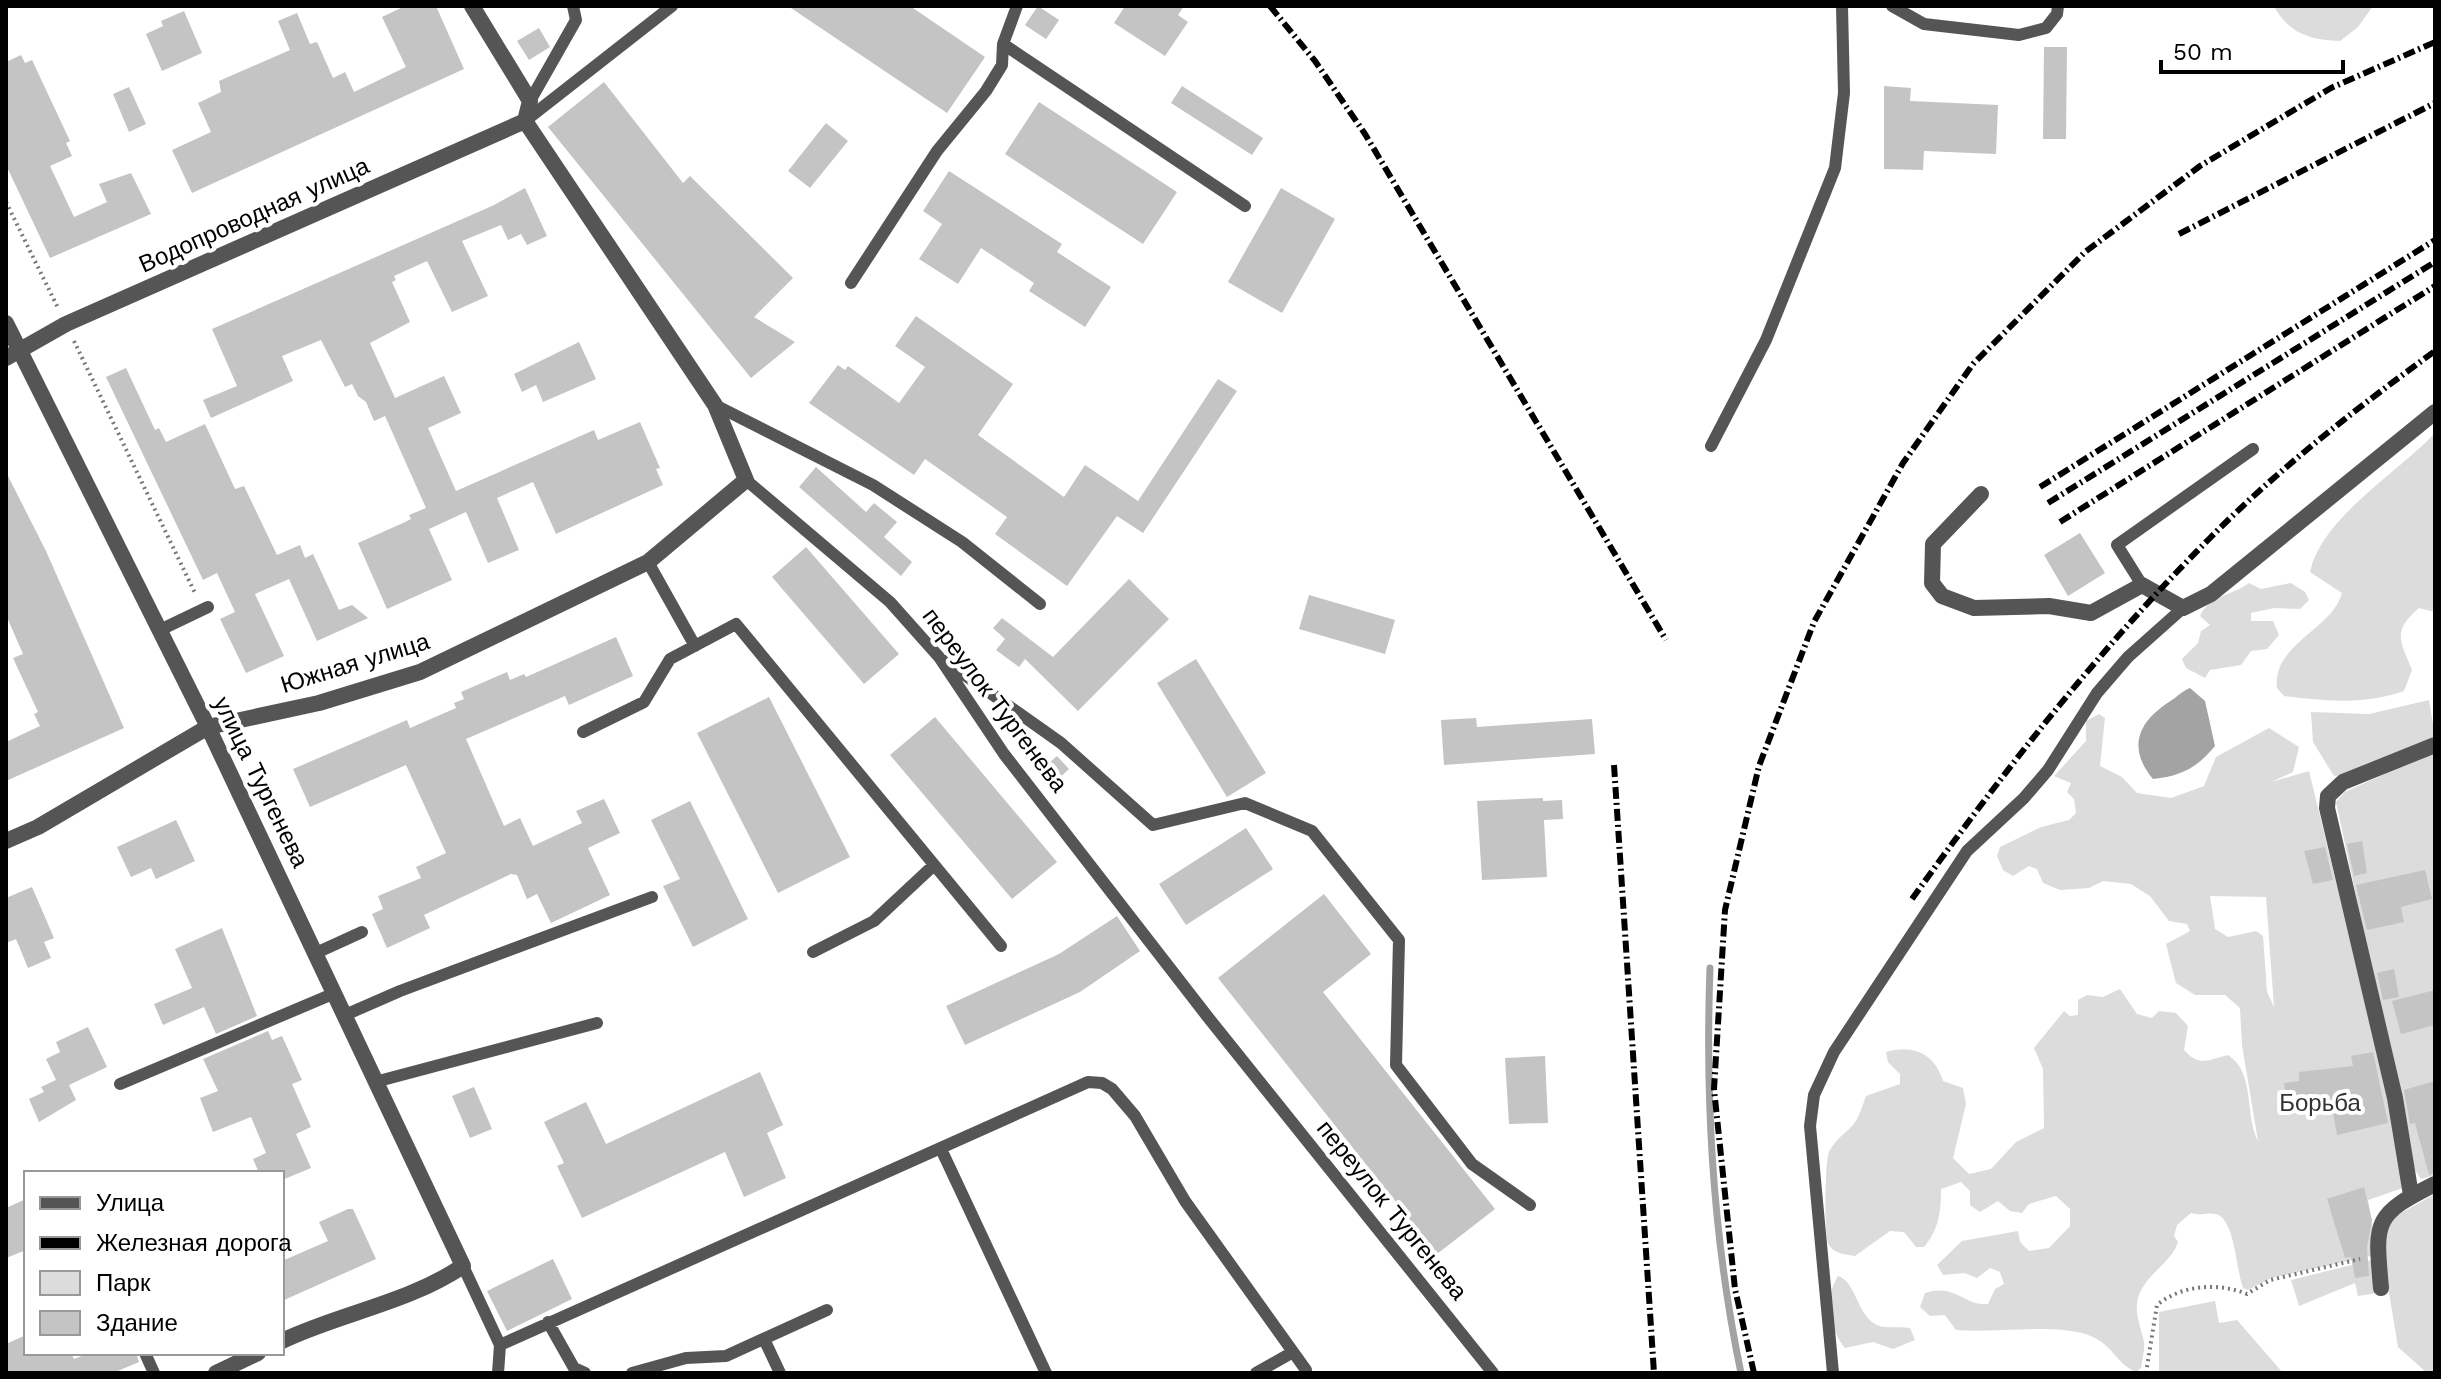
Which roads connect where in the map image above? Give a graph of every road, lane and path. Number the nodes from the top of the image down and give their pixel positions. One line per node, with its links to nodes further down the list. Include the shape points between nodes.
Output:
1 (472, 6): 9 (street)
2 (573, 6): 9 (lane, via 576,20)
3 (672, 6): 10 (lane)
4 (1017, 6): 8 (lane)
5 (1842, 6): 19 (lane, via 1844,93 1835,168 1766,340)
6 (1892, 6): 7 (lane, via 1924,24 2019,35 2046,28)
7 (2058, 6)
8 (1003, 44): 12 (lane); 13 (lane, via 1002,65 986,91 937,151)
9 (530, 101): 10 (street)
10 (525, 121): 15 (street, Водопроводная улица); 17 (street, переулок Тургенева)
11 (6, 202): 15 (path)
12 (1245, 206)
13 (851, 283)
14 (6, 323): 16 (street, улица Тургенева)
15 (66, 324): 16 (street, Водопроводная улица); 26 (path)
16 (13, 354): 28 (street, улица Тургенева)
17 (715, 405): 21 (street, переулок Тургенева); 25 (lane, via 873,485 962,542)
18 (2435, 412): 27 (street, via 2211,594)
19 (1711, 446)
20 (2253, 449): 24 (lane, via 2117,545)
21 (746, 480): 23 (street, Южная улица); 30 (lane, переулок Тургенева, via 890,602)
22 (1981, 494): 24 (street, via 1933,544 1932,583 1942,596 1974,608 2049,606 2091,613)
23 (648, 562): 29 (lane); 31 (street, Южная улица, via 420,672 319,703)
24 (2142, 585): 27 (street)
25 (1040, 604)
26 (205, 608): 28 (lane)
27 (2183, 608): 69 (lane, via 2128,657 2097,693 2048,770 1967,851 1834,1052 1814,1095 1810,1126)
28 (160, 630): 31 (street, улица Тургенева)
29 (695, 646): 32 (lane, via 670,659 644,702); 35 (lane, via 736,624)
30 (939, 657): 49 (lane, via 1061,743 1153,825 1245,803 1312,831 1399,940 1396,1065 1472,1164); 68 (lane, переулок Тургенева, via 1004,754 1226,1041)
31 (208, 727): 34 (street, Южная улица); 40 (street, улица Тургенева)
32 (583, 732)
33 (2435, 745): 48 (street, via 2343,782 2328,796 2327,808 2395,1098)
34 (6, 841)
35 (934, 865): 38 (lane); 39 (lane, via 874,921)
36 (652, 897): 42 (lane)
37 (362, 932): 40 (lane)
38 (1001, 946)
39 (813, 952)
40 (316, 953): 41 (street, улица Тургенева)
41 (335, 993): 42 (street, улица Тургенева); 45 (lane)
42 (345, 1015): 44 (street, улица Тургенева)
43 (597, 1023): 44 (lane)
44 (375, 1082): 51 (street, улица Тургенева)
45 (120, 1084)
46 (941, 1149): 54 (lane); 58 (lane, via 1088,1082 1102,1083 1135,1116 1185,1201); 66 (lane)
47 (2435, 1184): 48 (street)
48 (2411, 1195): 50 (street, via 2381,1219)
49 (1530, 1205)
50 (2378, 1256): 52 (street); 70 (path, via 2270,1280 2247,1294 2218,1286 2168,1296 2157,1305)
51 (463, 1266): 56 (street, via 423,1290 324,1321); 57 (lane)
52 (2381, 1288)
53 (827, 1310): 55 (lane)
54 (548, 1322): 57 (lane); 63 (lane, via 574,1368)
55 (764, 1339): 64 (lane, via 726,1356 686,1358); 65 (lane)
56 (284, 1340)
57 (500, 1345): 62 (lane)
58 (1293, 1352): 60 (lane); 67 (lane)
59 (254, 1355): 61 (street)
60 (1306, 1370)
61 (216, 1373)
62 (498, 1373)
63 (585, 1373)
64 (632, 1373)
65 (780, 1373)
66 (1046, 1373)
67 (1256, 1373)
68 (1493, 1373)
69 (1833, 1373)
70 (2146, 1373)

